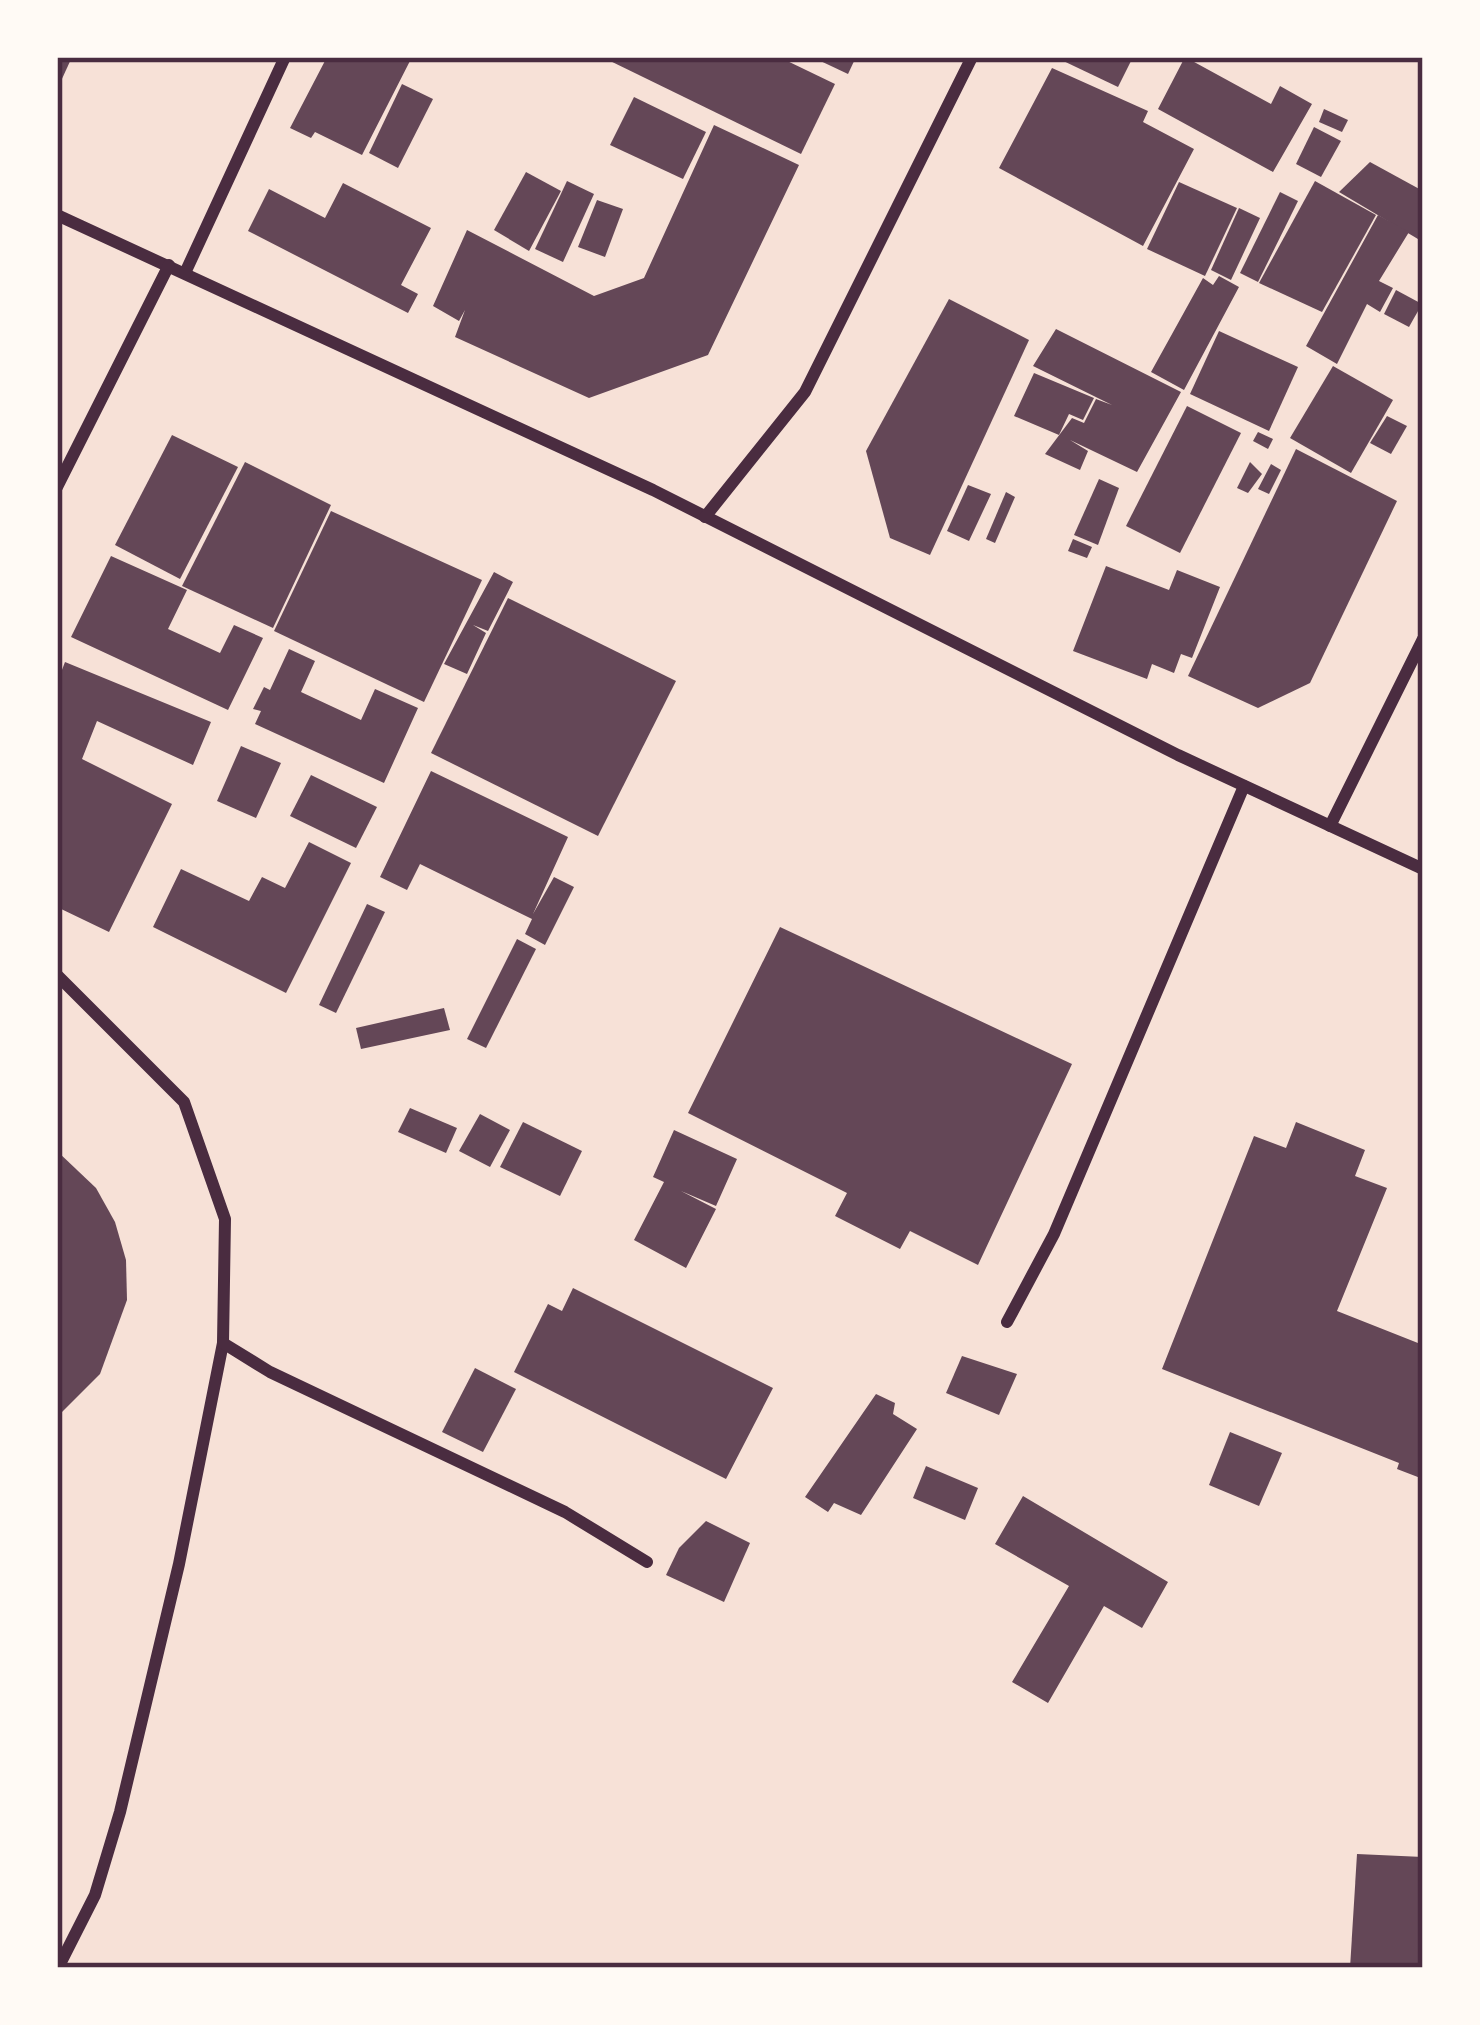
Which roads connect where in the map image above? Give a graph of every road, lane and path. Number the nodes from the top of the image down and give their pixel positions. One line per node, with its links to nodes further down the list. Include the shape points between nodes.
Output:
1 (285, 57): 5 (street)
2 (972, 57): 7 (street, via 805,392)
3 (57, 214): 4 (street)
4 (169, 266): 5 (street); 6 (street)
5 (184, 273): 7 (street)
6 (57, 487)
7 (705, 517): 9 (street)
8 (1423, 639): 10 (street)
9 (1244, 786): 10 (street); 13 (street, via 1054,1234)
10 (1330, 826): 11 (street)
11 (1423, 869)
12 (57, 975): 14 (street, via 184,1102 225,1219)
13 (1007, 1322)
14 (223, 1343): 15 (street, via 565,1513); 16 (street, via 121,1812 95,1895)
15 (646, 1562)
16 (58, 1968)

